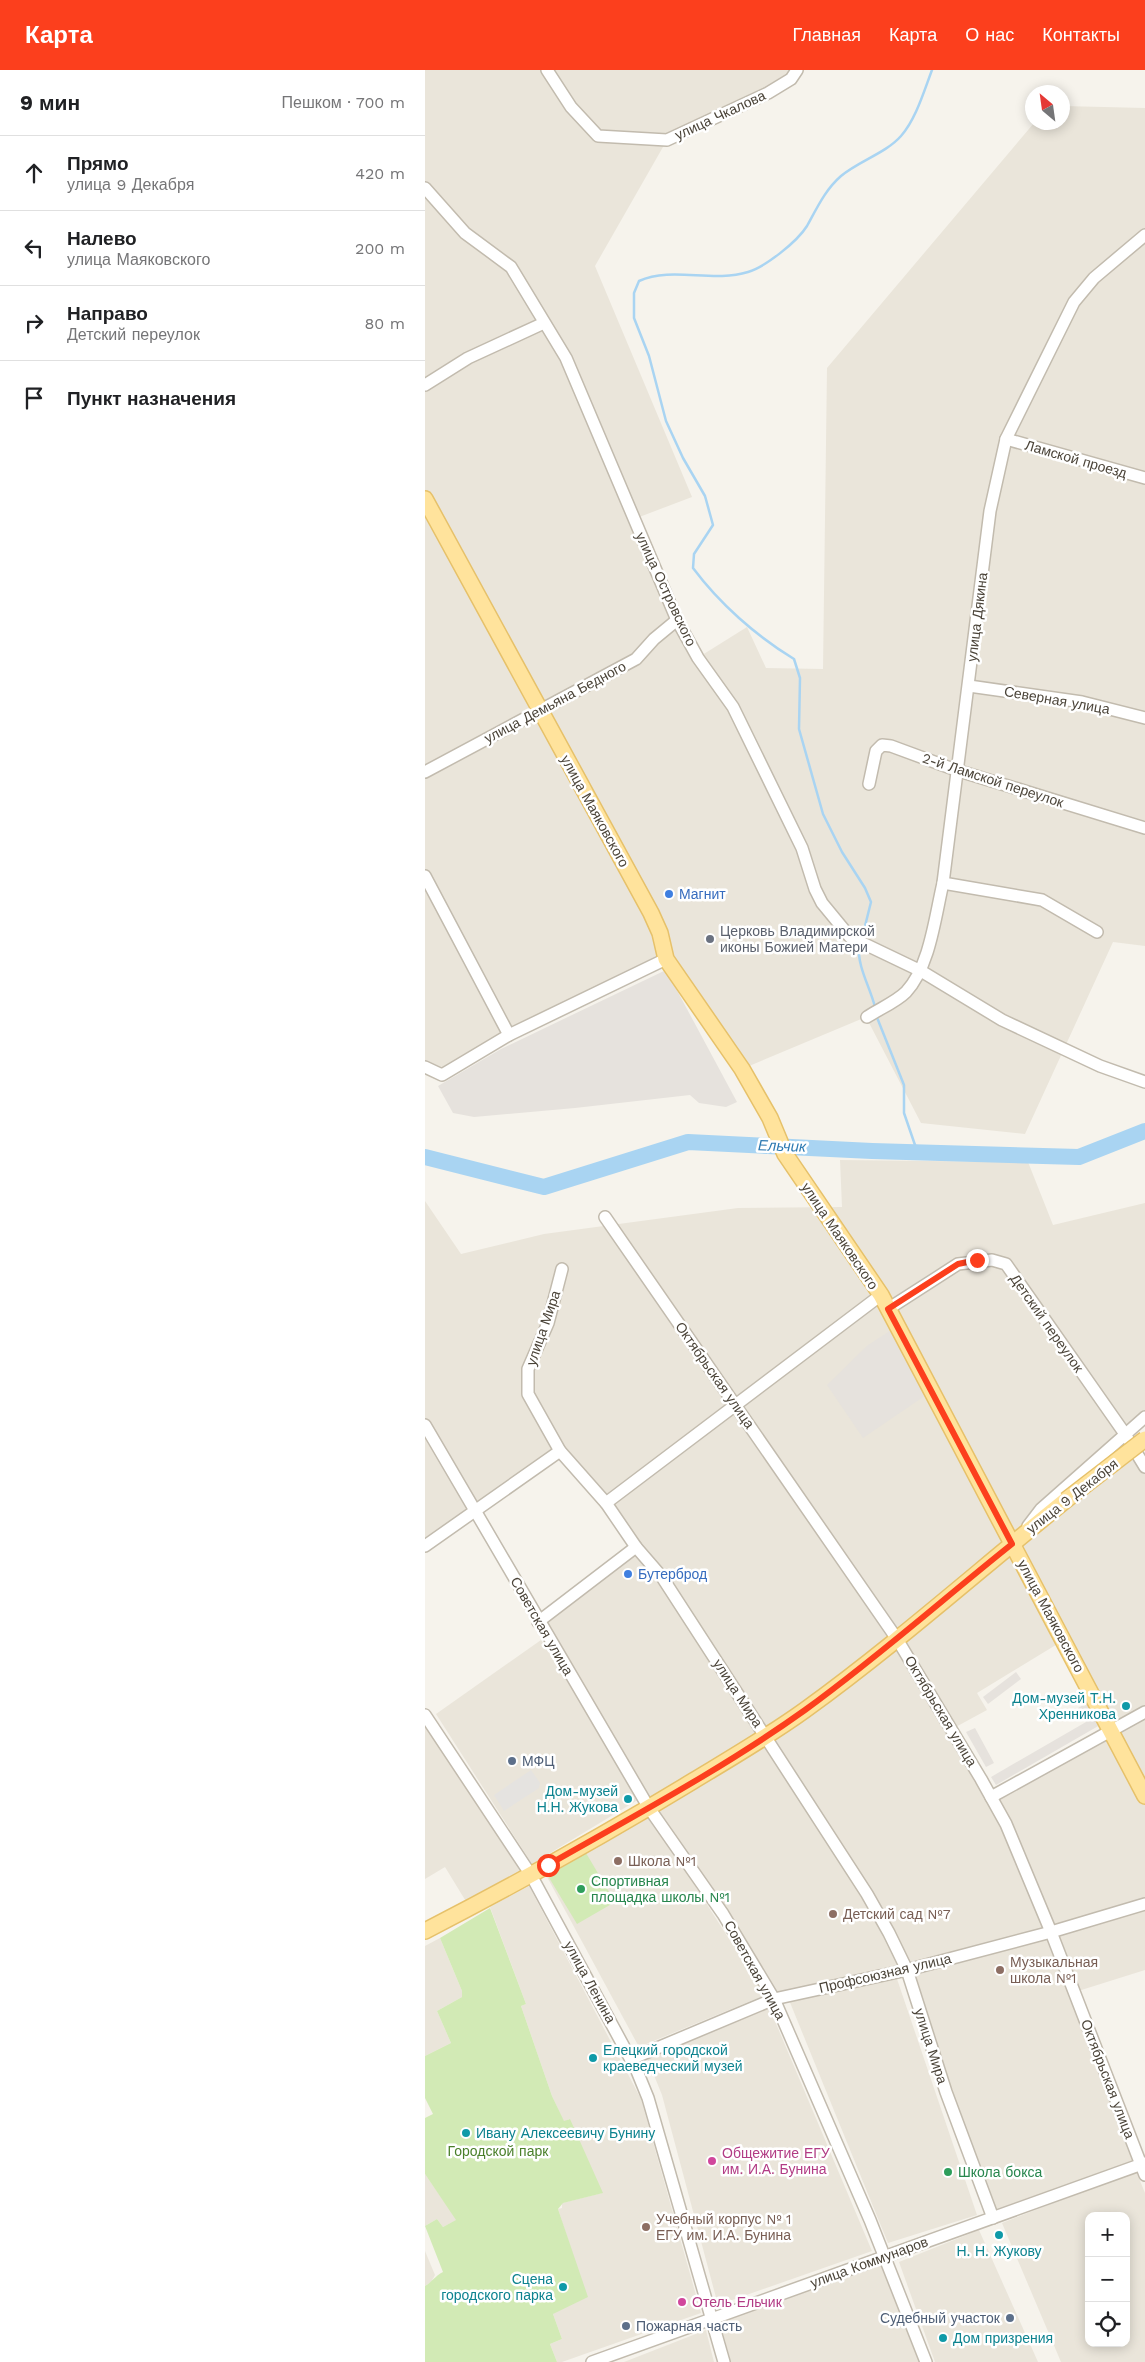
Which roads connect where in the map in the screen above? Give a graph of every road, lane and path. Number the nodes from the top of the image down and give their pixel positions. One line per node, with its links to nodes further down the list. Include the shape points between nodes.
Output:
1 (797, 70): 2 (street, улица Чкалова, via 791,79 768,93 667,140 598,136 571,108)
2 (553, 72)
3 (425, 188): 5 (street, улица Островского, via 465,233 511,267)
4 (1145, 235): 7 (street, улица Дякина, via 1094,278 1074,302)
5 (544, 323): 6 (street, via 468,358); 10 (street, улица Островского, via 566,358)
6 (425, 385)
7 (1006, 439): 8 (street, Ламской проезд); 11 (street, улица Дякина, via 990,511)
8 (1145, 478)
9 (425, 499): 12 (main road, улица Маяковского)
10 (677, 620): 12 (street, улица Демьяна Бедного, via 636,659); 22 (street, улица Островского, via 733,707 802,848 821,904 850,937)
11 (969, 686): 13 (street, Северная улица, via 1082,702); 14 (street, улица Дякина)
12 (539, 710): 15 (street, улица Демьяна Бедного); 21 (main road, улица Маяковского, via 651,913)
13 (1145, 718)
14 (956, 770): 16 (street, 2-й Ламской переулок, via 881,745 876,751); 17 (street, 2-й Ламской переулок); 19 (street, улица Дякина)
15 (425, 772)
16 (869, 784)
17 (1145, 828)
18 (425, 876): 24 (street)
19 (943, 883): 20 (street, via 1042,900); 22 (street, улица Дякина)
20 (1097, 932)
21 (666, 959): 24 (street); 29 (main road, улица Маяковского, via 741,1069 770,1118 785,1154)
22 (921, 971): 23 (street, улица Дякина, via 905,992); 26 (street, улица Островского, via 1002,1020 1100,1066)
23 (867, 1017)
24 (509, 1035): 25 (street, via 442,1074)
25 (425, 1067)
26 (1145, 1082)
27 (605, 1217): 30 (street, Октябрьская улица)
28 (562, 1269): 35 (street, улица Мира, via 548,1323 528,1369 528,1394)
29 (884, 1302): 30 (street, Детский переулок, via 844,1321); 33 (street, Детский переулок, via 958,1264 992,1260 1006,1264); 39 (main road, улица Маяковского)
30 (737, 1406): 37 (street, Детский переулок); 43 (street, Октябрьская улица)
31 (1145, 1417): 33 (street)
32 (425, 1425): 38 (street, Советская улица)
33 (1125, 1434): 36 (street, Детский переулок); 39 (street, via 1041,1508)
34 (1145, 1438): 39 (main road, улица 9 Декабря, bridge)
35 (560, 1452): 37 (street, улица Мира); 38 (street)
36 (1145, 1467)
37 (606, 1503): 41 (street, улица Мира)
38 (475, 1510): 40 (street); 42 (street, Советская улица)
39 (1016, 1541): 43 (main road, улица 9 Декабря); 46 (main road, улица Маяковского)
40 (425, 1546)
41 (636, 1547): 42 (street); 47 (street, улица Мира, via 662,1577)
42 (538, 1622): 50 (street, Советская улица)
43 (897, 1639): 47 (main road, улица 9 Декабря); 49 (street, Октябрьская улица)
44 (1145, 1712): 46 (street)
45 (425, 1715): 51 (street, улица Ленина)
46 (1111, 1730): 48 (main road, улица Маяковского); 49 (street)
47 (766, 1736): 50 (main road, улица 9 Декабря); 55 (street, улица Мира, via 867,1894)
48 (1145, 1796)
49 (991, 1797): 54 (street, Октябрьская улица, via 1006,1824)
50 (649, 1808): 51 (main road, улица 9 Декабря); 56 (street, Советская улица, via 723,1914)
51 (531, 1874): 53 (main road, улица 9 Декабря); 57 (street, улица Ленина)
52 (1145, 1904): 54 (street, Профсоюзная улица)
53 (425, 1931)
54 (1051, 1932): 55 (street, Профсоюзная улица); 58 (street, Октябрьская улица)
55 (907, 1970): 56 (street, Профсоюзная улица); 59 (street, улица Мира, via 946,2092)
56 (774, 1999): 57 (street, Профсоюзная улица); 60 (street, Советская улица)
57 (631, 2059): 61 (street, улица Ленина, via 647,2098)
58 (1144, 2167): 59 (street, улица Коммунаров)
59 (993, 2218): 60 (street, улица Коммунаров)
60 (885, 2256): 61 (street, улица Коммунаров); 64 (street, Советская улица)
61 (711, 2319): 62 (street, улица Коммунаров); 63 (street, улица Ленина)
62 (592, 2362)
63 (724, 2362)
64 (925, 2362)

